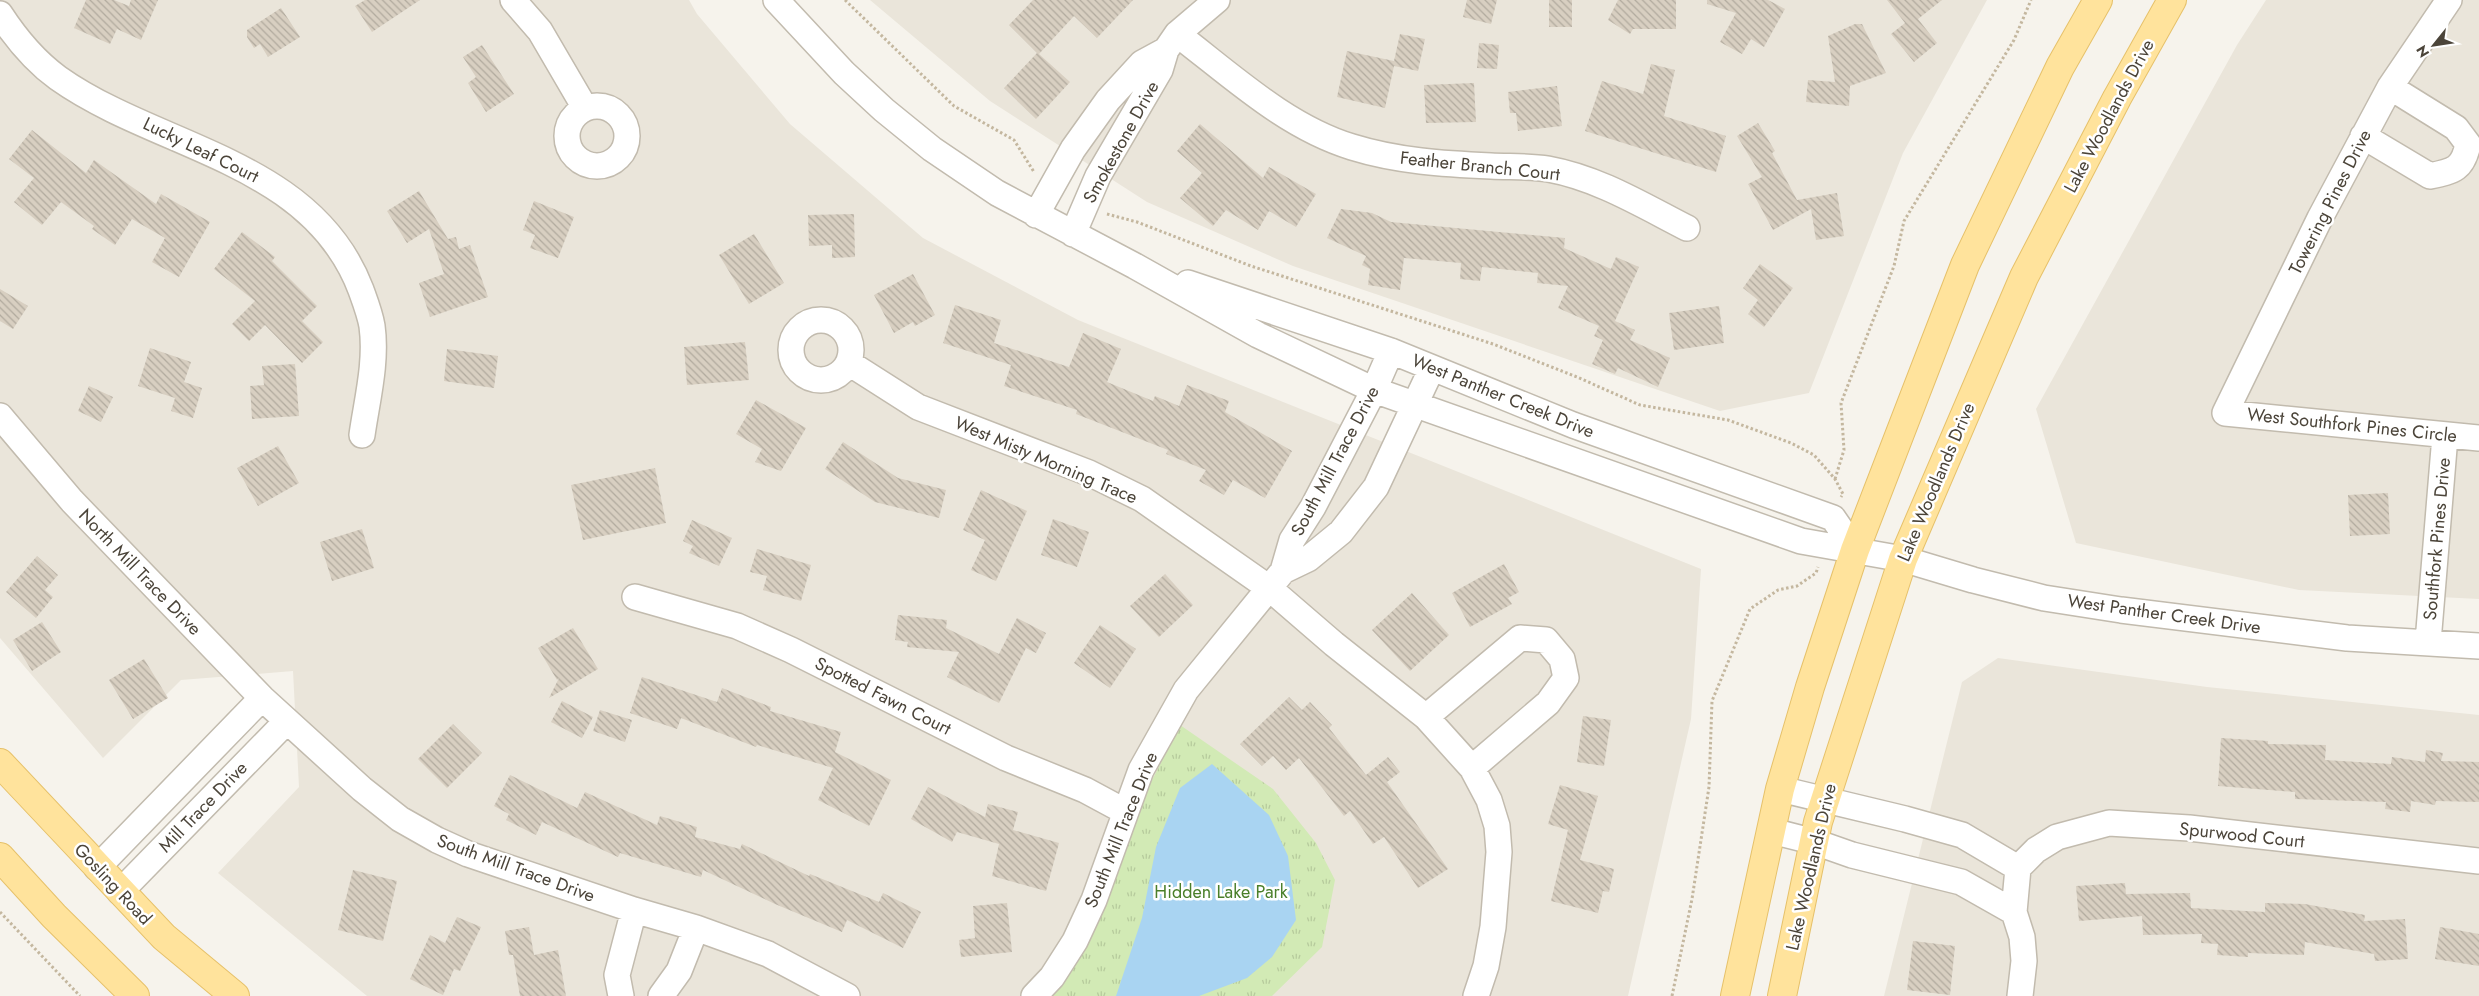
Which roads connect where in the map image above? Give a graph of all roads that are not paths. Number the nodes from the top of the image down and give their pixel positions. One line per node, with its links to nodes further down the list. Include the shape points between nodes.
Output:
1 (513, 0): 10 (street, via 540,31)
2 (776, 0): 12 (street, West Panther Creek Drive, via 844,74 884,110 932,149 997,193)
3 (1218, 0): 8 (street, Smokestone Drive)
4 (2098, 0): 26 (main road, via 2060,67 1965,265)
5 (2172, 0): 27 (main road, Lake Woodlands Drive, via 2116,98 2024,277)
6 (2449, 0): 9 (street, Towering Pines Drive)
7 (0, 14): 23 (street, Lucky Leaf Court, via 33,56 57,78 93,99 244,168 286,196 316,221 336,244 352,267 372,326 372,364)
8 (1172, 42): 12 (street, Smokestone Drive, via 1142,62 1108,100 1073,149); 13 (street, Feather Branch Court, via 1308,128 1350,147 1441,164 1546,169 1586,178); 14 (street, Smokestone Drive, via 1160,70 1098,176)
9 (2390, 87): 11 (street, Towering Pines Drive); 11 (street, via 2456,128 2468,144 2464,160 2449,172 2430,176)
10 (585, 108)
11 (2363, 136): 21 (street, Towering Pines Drive)
12 (1036, 214): 14 (street, West Panther Creek Drive)
13 (1687, 228)
14 (1073, 234): 15 (street, West Panther Creek Drive)
15 (1135, 266): 16 (street, West Panther Creek Drive); 19 (street, West Panther Creek Drive, via 1258,335)
16 (1391, 352): 18 (street, West Panther Creek Drive); 19 (street, South Mill Trace Drive)
17 (849, 363): 28 (street, West Misty Morning Trace, via 918,407 1089,473 1142,499)
18 (1432, 368): 20 (street, South Mill Trace Drive); 26 (street, West Panther Creek Drive, via 1573,425 1833,518)
19 (1374, 390): 20 (street, West Panther Creek Drive); 28 (street, South Mill Trace Drive, via 1313,507 1292,540)
20 (1416, 405): 26 (street, West Panther Creek Drive, via 1801,541); 28 (street, South Mill Trace Drive, via 1376,487 1341,532)
21 (2226, 412): 24 (street, West Southfork Pines Circle)
22 (0, 416): 32 (street, North Mill Trace Drive, via 72,501)
23 (362, 436)
24 (2445, 436): 25 (street, West Southfork Pines Circle); 30 (street, Southfork Pines Drive)
25 (2479, 438)
26 (1855, 550): 27 (street, West Panther Creek Drive); 37 (main road)
27 (1903, 560): 30 (street, West Panther Creek Drive, via 2044,598 2347,638); 38 (main road, Lake Woodlands Drive)
28 (1276, 580): 33 (street, West Misty Morning Trace, via 1334,644); 39 (street, South Mill Trace Drive, via 1186,690 1141,770)
29 (636, 597): 39 (street, Spotted Fawn Court, via 737,626 1006,758 1086,790)
30 (2428, 642): 31 (street, West Panther Creek Drive)
31 (2479, 646)
32 (262, 698): 34 (street, North Mill Trace Drive); 44 (street, Mill Trace Drive)
33 (1426, 717): 36 (street, West Misty Morning Trace); 36 (street, via 1520,638 1546,640 1562,659 1566,678 1548,703)
34 (286, 722): 46 (street, Mill Trace Drive); 47 (street, South Mill Trace Drive, via 400,819 436,840 468,854)
35 (0, 763): 44 (main road, Gosling Road)
36 (1472, 768): 56 (street, West Misty Morning Trace, via 1492,809 1499,852 1493,927 1486,966)
37 (1780, 789): 38 (street); 40 (main road)
38 (1825, 800): 41 (main road, Lake Woodlands Drive); 45 (street, via 1962,835)
39 (1124, 811): 55 (street, South Mill Trace Drive, via 1094,900 1075,941 1052,977)
40 (1772, 831): 41 (street); 57 (main road)
41 (1815, 842): 48 (street, via 1852,855 1961,882); 58 (main road, Lake Woodlands Drive)
42 (0, 858): 50 (main road)
43 (2479, 861): 45 (street, Spurwood Court, via 2189,828 2109,823 2057,837 2036,850)
44 (98, 868): 46 (main road, Gosling Road)
45 (2018, 868): 48 (street)
46 (120, 892): 51 (main road, Gosling Road, via 164,937)
47 (634, 910): 49 (street, South Mill Trace Drive); 52 (street, via 617,975)
48 (2014, 912): 59 (street, via 2022,937 2024,961)
49 (696, 928): 53 (street, via 679,971); 54 (street, South Mill Trace Drive, via 768,954)
50 (134, 996)
51 (235, 996)
52 (622, 996)
53 (661, 996)
54 (847, 996)
55 (1034, 996)
56 (1476, 996)
57 (1735, 996)
58 (1782, 996)
59 (2020, 996)

